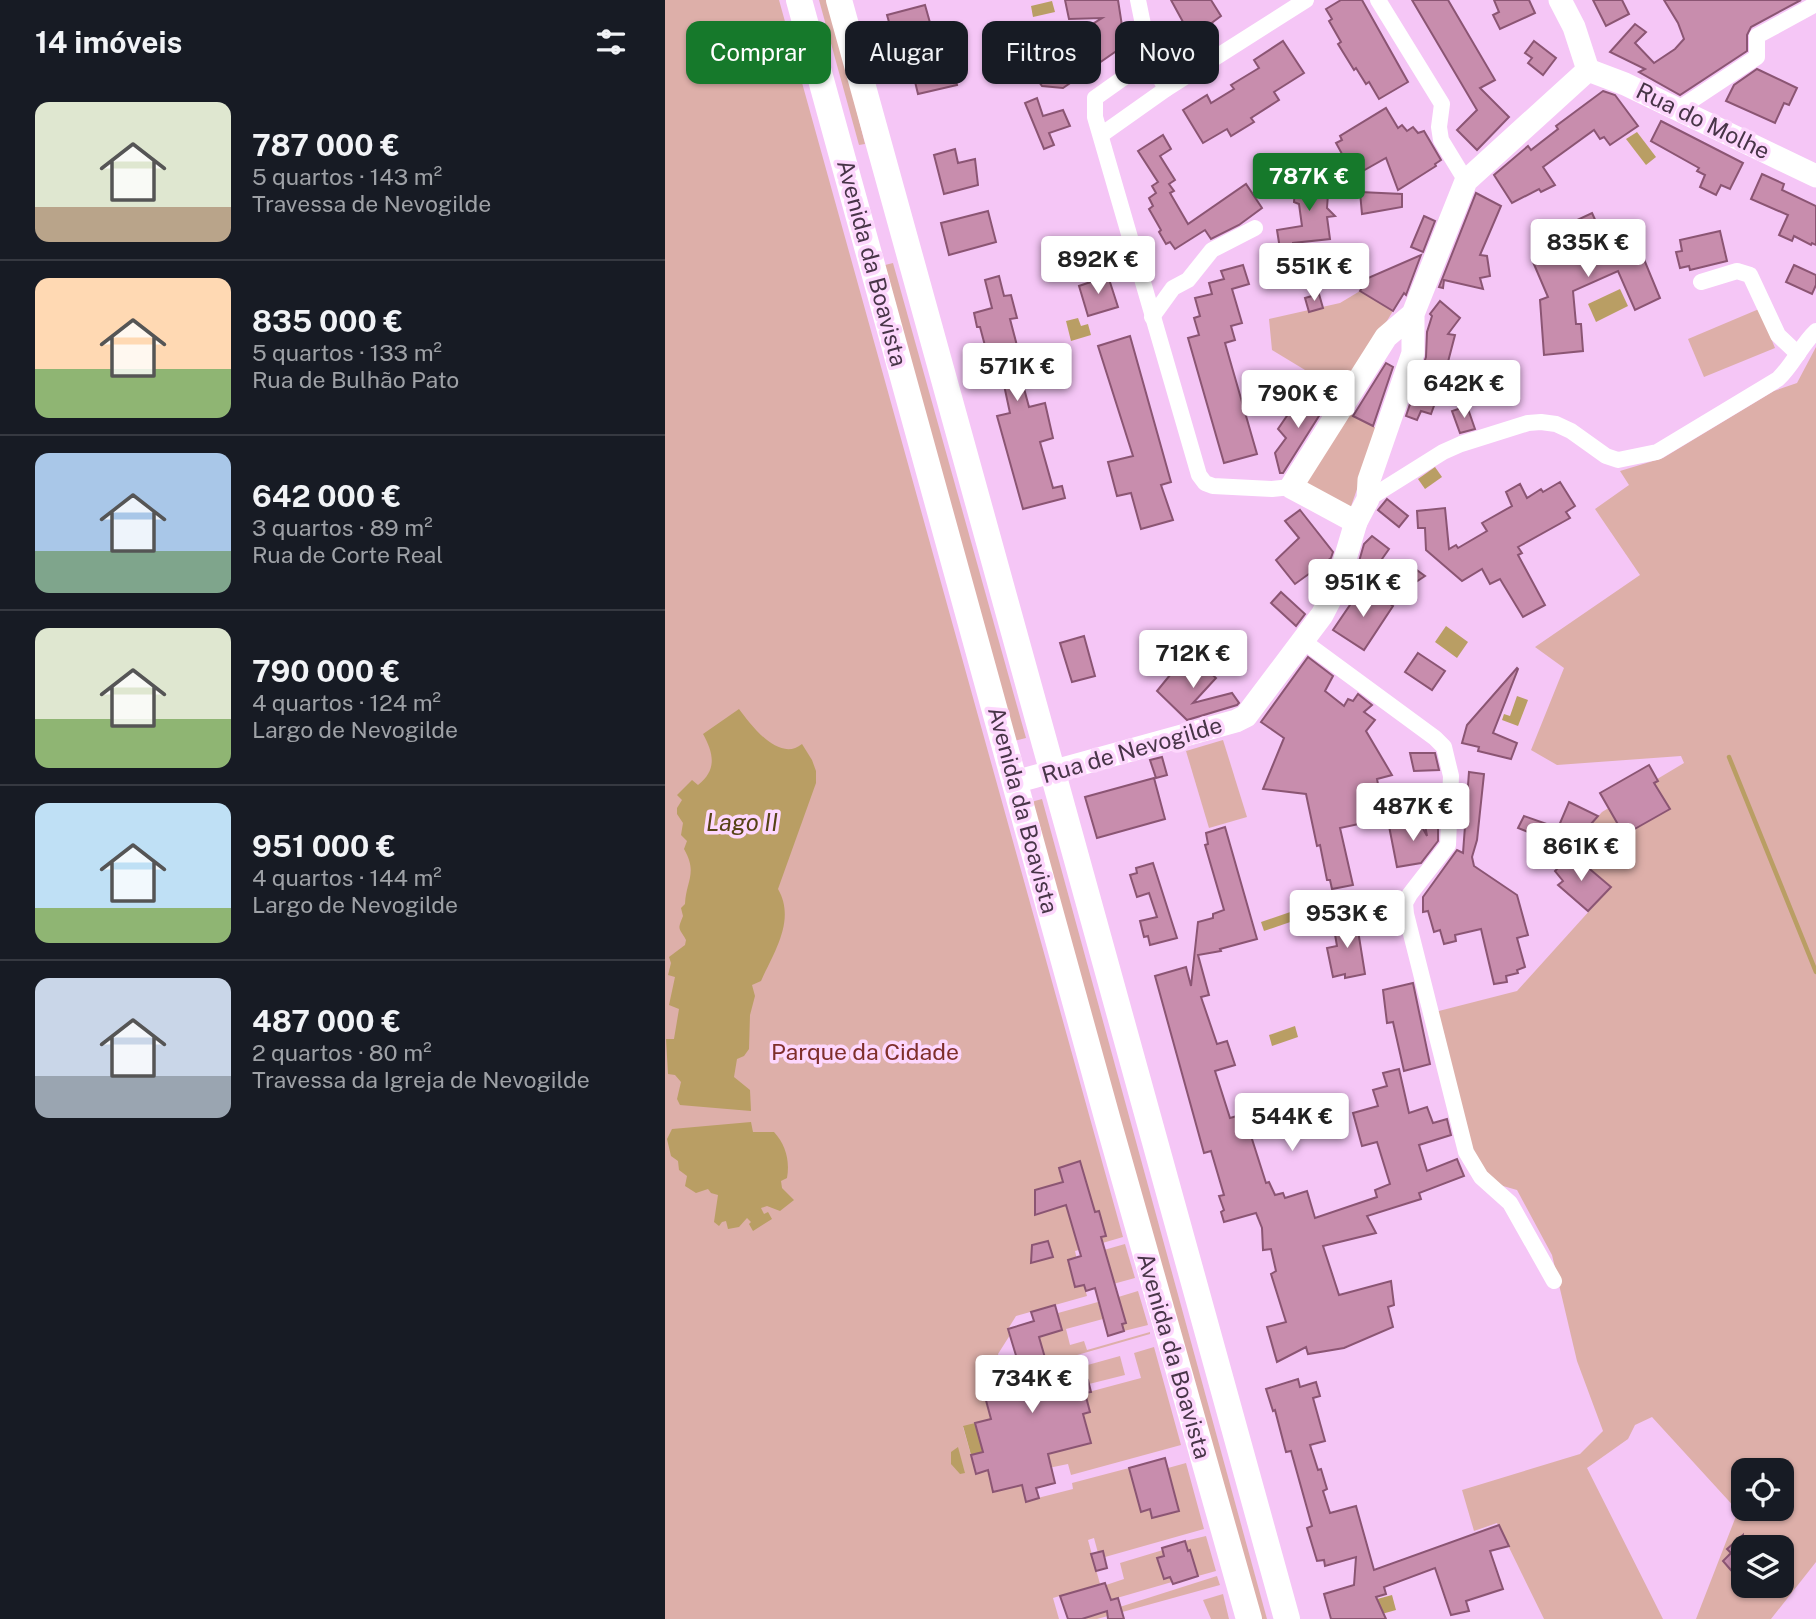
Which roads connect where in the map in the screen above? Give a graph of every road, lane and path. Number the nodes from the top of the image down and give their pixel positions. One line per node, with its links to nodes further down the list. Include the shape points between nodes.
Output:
1 (799, 0): 30 (main road, Avenida da Boavista)
2 (839, 0): 29 (main road, Avenida da Boavista)
3 (1137, 0): 8 (street)
4 (1306, 0): 12 (street)
5 (1378, 0): 16 (street, via 1442,104 1441,141)
6 (1560, 0): 9 (street)
7 (1816, 4): 13 (street, via 1757,36 1757,57)
8 (1142, 21)
9 (1588, 70): 13 (street, Rua do Molhe); 16 (street)
10 (1115, 84): 14 (street, via 1095,98)
11 (1164, 84): 12 (street)
12 (1167, 89): 14 (street)
13 (1677, 110): 15 (street, Rua do Molhe)
14 (1101, 135): 18 (street)
15 (1816, 176)
16 (1467, 181): 21 (street)
17 (1255, 228): 20 (street, via 1212,250 1188,280)
18 (1142, 281): 20 (street); 22 (street)
19 (1702, 282): 24 (street, via 1737,271 1750,275 1778,335)
20 (1173, 288): 22 (street)
21 (1413, 314): 25 (street, via 1386,337); 26 (street, Rua de Nevogilde, via 1413,353 1369,480)
22 (1152, 317): 25 (street, via 1205,483)
23 (1816, 331): 24 (street)
24 (1798, 354): 26 (street, via 1777,379 1657,452 1618,460 1556,424 1528,423 1443,452)
25 (1291, 487): 27 (street)
26 (1368, 499): 27 (street, Rua de Nevogilde)
27 (1356, 522): 28 (street, Rua de Nevogilde, via 1337,586)
28 (1303, 641): 29 (street, Rua de Nevogilde, via 1246,716); 31 (street, via 1444,747 1451,776 1448,845 1410,894 1406,914 1466,1152 1481,1177 1510,1203)
29 (1054, 772): 30 (street, Rua de Nevogilde); 33 (main road, Avenida da Boavista)
30 (1015, 782): 32 (main road, Avenida da Boavista)
31 (1554, 1281)
32 (1249, 1619)
33 (1287, 1619)

